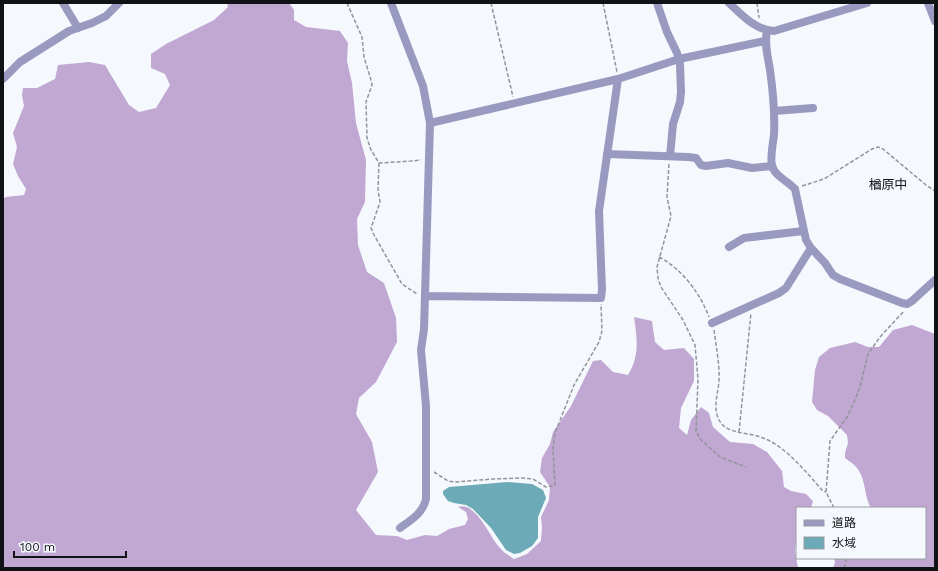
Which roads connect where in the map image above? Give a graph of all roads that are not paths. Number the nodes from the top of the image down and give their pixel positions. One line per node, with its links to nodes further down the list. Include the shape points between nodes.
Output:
1 (63, 3): 9 (street)
2 (120, 3): 9 (street, via 106,16)
3 (391, 3): 17 (street, via 423,86)
4 (657, 3): 12 (street)
5 (729, 3): 10 (street)
6 (867, 3): 10 (street, via 774,31)
7 (928, 3): 8 (street)
8 (935, 21)
9 (78, 28): 13 (street, via 20,62)
10 (763, 29): 11 (street)
11 (765, 41): 12 (street); 16 (street)
12 (679, 59): 14 (street); 19 (street, via 681,92 673,124)
13 (3, 79)
14 (618, 80): 17 (street); 18 (street)
15 (813, 108): 16 (street)
16 (774, 111): 20 (street)
17 (430, 124): 25 (street)
18 (607, 154): 19 (street); 25 (street, via 598,211 602,290 600,298)
19 (670, 156): 20 (street, via 696,158 701,165 706,166 728,163 752,168)
20 (772, 166): 21 (street, via 775,173 795,189)
21 (803, 231): 22 (street, via 744,238); 23 (street)
22 (729, 248)
23 (811, 248): 24 (street, via 833,275 907,304); 26 (street, via 786,288)
24 (935, 280)
25 (425, 296): 27 (street, via 421,350 426,406 426,499 419,514)
26 (712, 323)
27 (400, 528)

